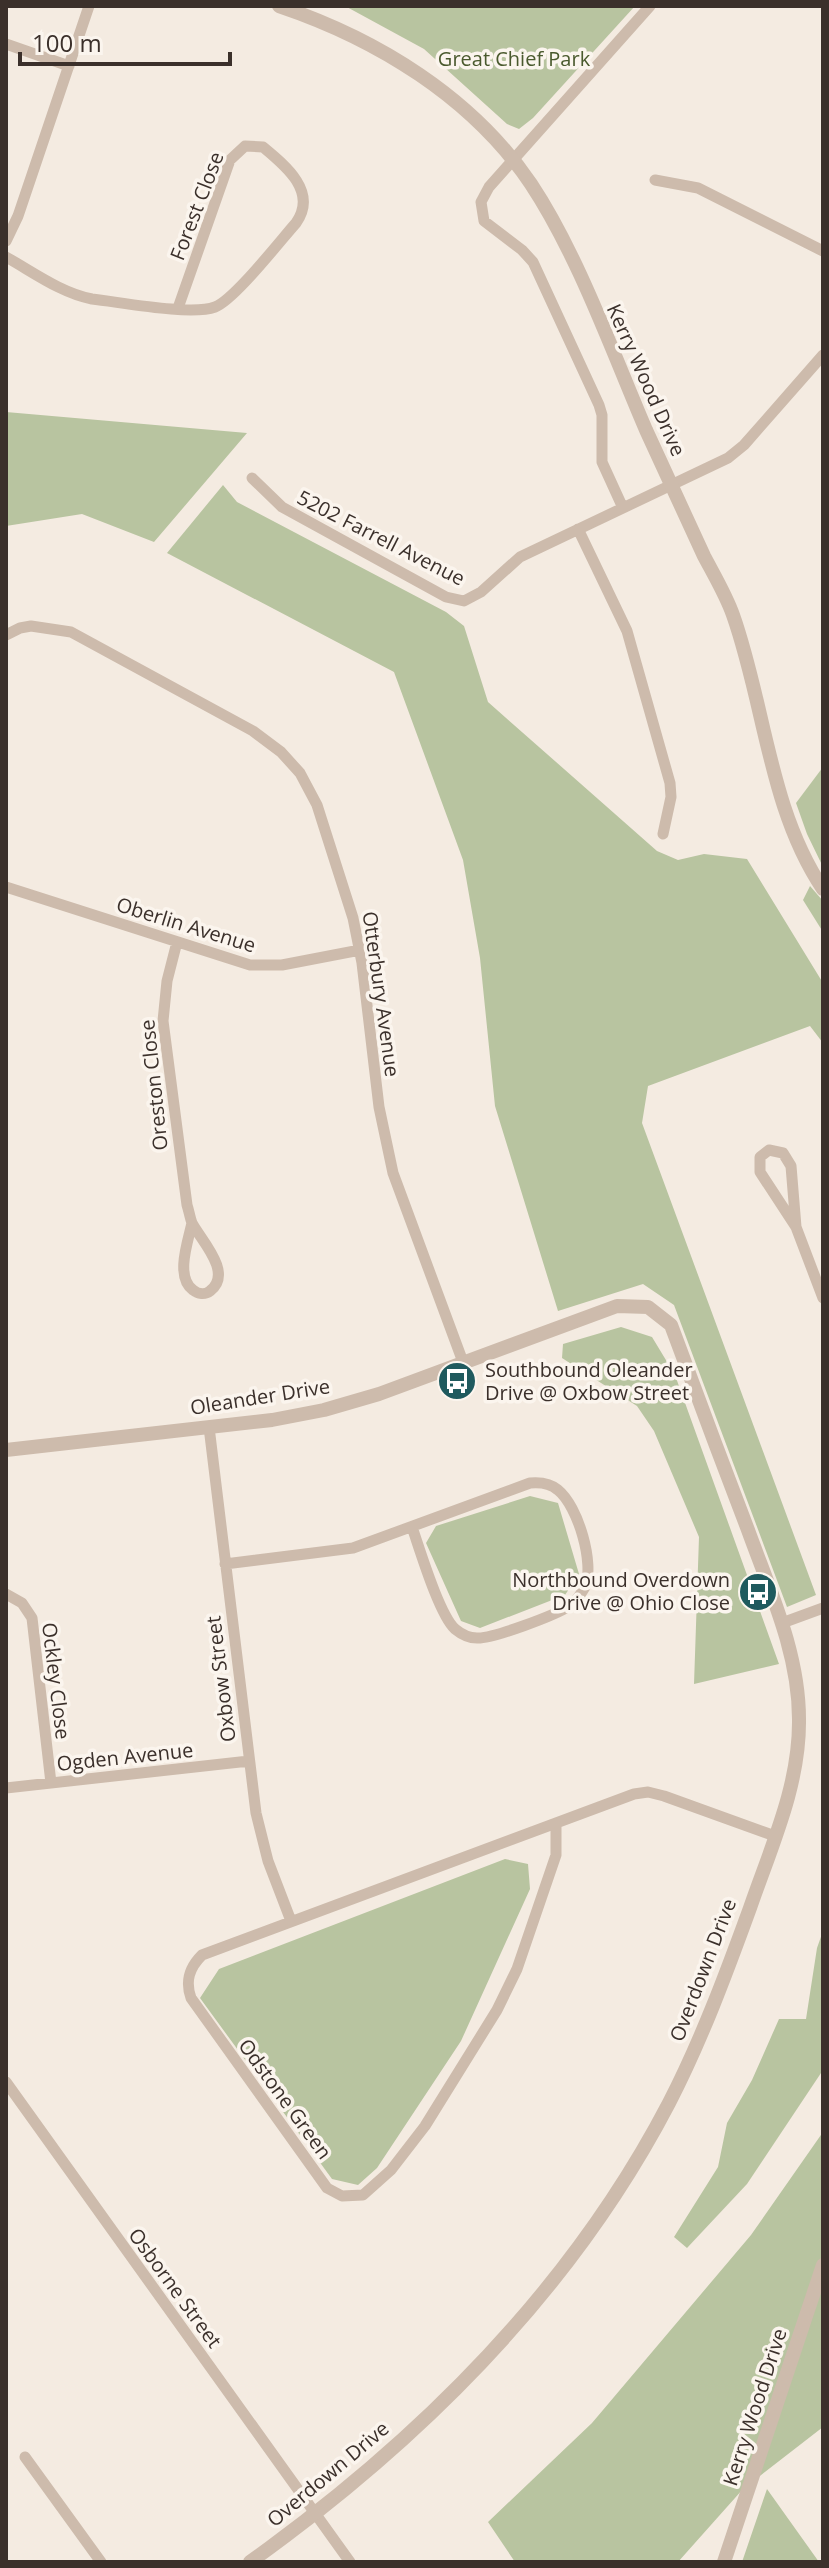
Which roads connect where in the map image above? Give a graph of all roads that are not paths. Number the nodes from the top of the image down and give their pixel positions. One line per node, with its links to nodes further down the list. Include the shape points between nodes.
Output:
1 (89, 6): 5 (street)
2 (279, 6): 6 (street, Kerry Wood Drive, via 389,53 446,95)
3 (650, 6): 6 (street)
4 (6, 44): 5 (street)
5 (69, 66): 8 (street)
6 (512, 159): 14 (street, Kerry Wood Drive, via 570,256); 15 (street, via 484,193 484,221 533,262 599,405 602,462)
7 (655, 180): 9 (street, via 698,188)
8 (6, 241)
9 (823, 251)
10 (6, 257): 11 (street, Forest Close, via 84,298)
11 (178, 308): 11 (street, Forest Close, via 207,309 223,303 300,218 305,205 302,189 263,147 245,146 230,160)
12 (823, 355): 14 (street, 5202 Farrell Avenue, via 738,451)
13 (252, 478): 16 (street, 5202 Farrell Avenue, via 282,507 454,600 471,599 520,557)
14 (671, 485): 15 (street, 5202 Farrell Avenue); 20 (street, Kerry Wood Drive, via 733,615 791,826)
15 (623, 508): 16 (street, 5202 Farrell Avenue)
16 (578, 529): 18 (street, via 627,631 666,767 671,797)
17 (6, 635): 22 (street, Otterbury Avenue, via 31,626 71,632 239,723 281,752 317,805)
18 (663, 834)
19 (6, 887): 21 (street, Oberlin Avenue)
20 (823, 889)
21 (177, 942): 22 (street, Oberlin Avenue, via 258,965); 23 (street, Oreston Close, via 163,1021)
22 (360, 950): 27 (street, Otterbury Avenue, via 387,1151)
23 (192, 1223): 23 (street, Oreston Close, via 185,1278 203,1294 216,1285 217,1272 212,1253)
24 (796, 1227): 24 (street, via 791,1166 783,1153 769,1150 760,1157 760,1172); 25 (street)
25 (823, 1298)
26 (601, 1311): 27 (street, Oleander Drive); 34 (street, Overdown Drive, via 648,1307 671,1325)
27 (463, 1362): 28 (street, Oleander Drive, via 324,1410)
28 (209, 1427): 29 (street, Oleander Drive); 31 (street, Oxbow Street)
29 (6, 1450)
30 (412, 1527): 30 (street, via 446,1617 471,1638 489,1637 562,1610 576,1601 586,1584 588,1555 576,1523 563,1495 546,1483 530,1483); 31 (street, via 339,1551)
31 (225, 1564): 35 (street, Oxbow Street)
32 (6, 1594): 36 (street, Ockley Close, via 22,1603 32,1618)
33 (823, 1608): 34 (street)
34 (782, 1623): 39 (street, Overdown Drive, via 799,1718 796,1773)
35 (249, 1761): 36 (street, Ogden Avenue); 40 (street, Oxbow Street, via 262,1840)
36 (51, 1783): 37 (street, Ogden Avenue)
37 (6, 1788)
38 (556, 1825): 39 (street, Odstone Green, via 648,1792); 40 (street, Odstone Green); 40 (street, Odstone Green, via 554,1861 517,1969 497,2010 415,2141 378,2184 356,2197 327,2188 188,1989 189,1972 202,1955)
39 (775, 1836): 44 (street, Overdown Drive, via 687,2065 653,2133 593,2229 476,2367)
40 (291, 1921)
41 (6, 2082): 44 (street, Osborne Street)
42 (823, 2265): 48 (street, Kerry Wood Drive)
43 (25, 2457): 45 (street)
44 (316, 2514): 46 (street, Overdown Drive); 47 (street, Osborne Street)
45 (101, 2562)
46 (250, 2562)
47 (350, 2562)
48 (724, 2562)

